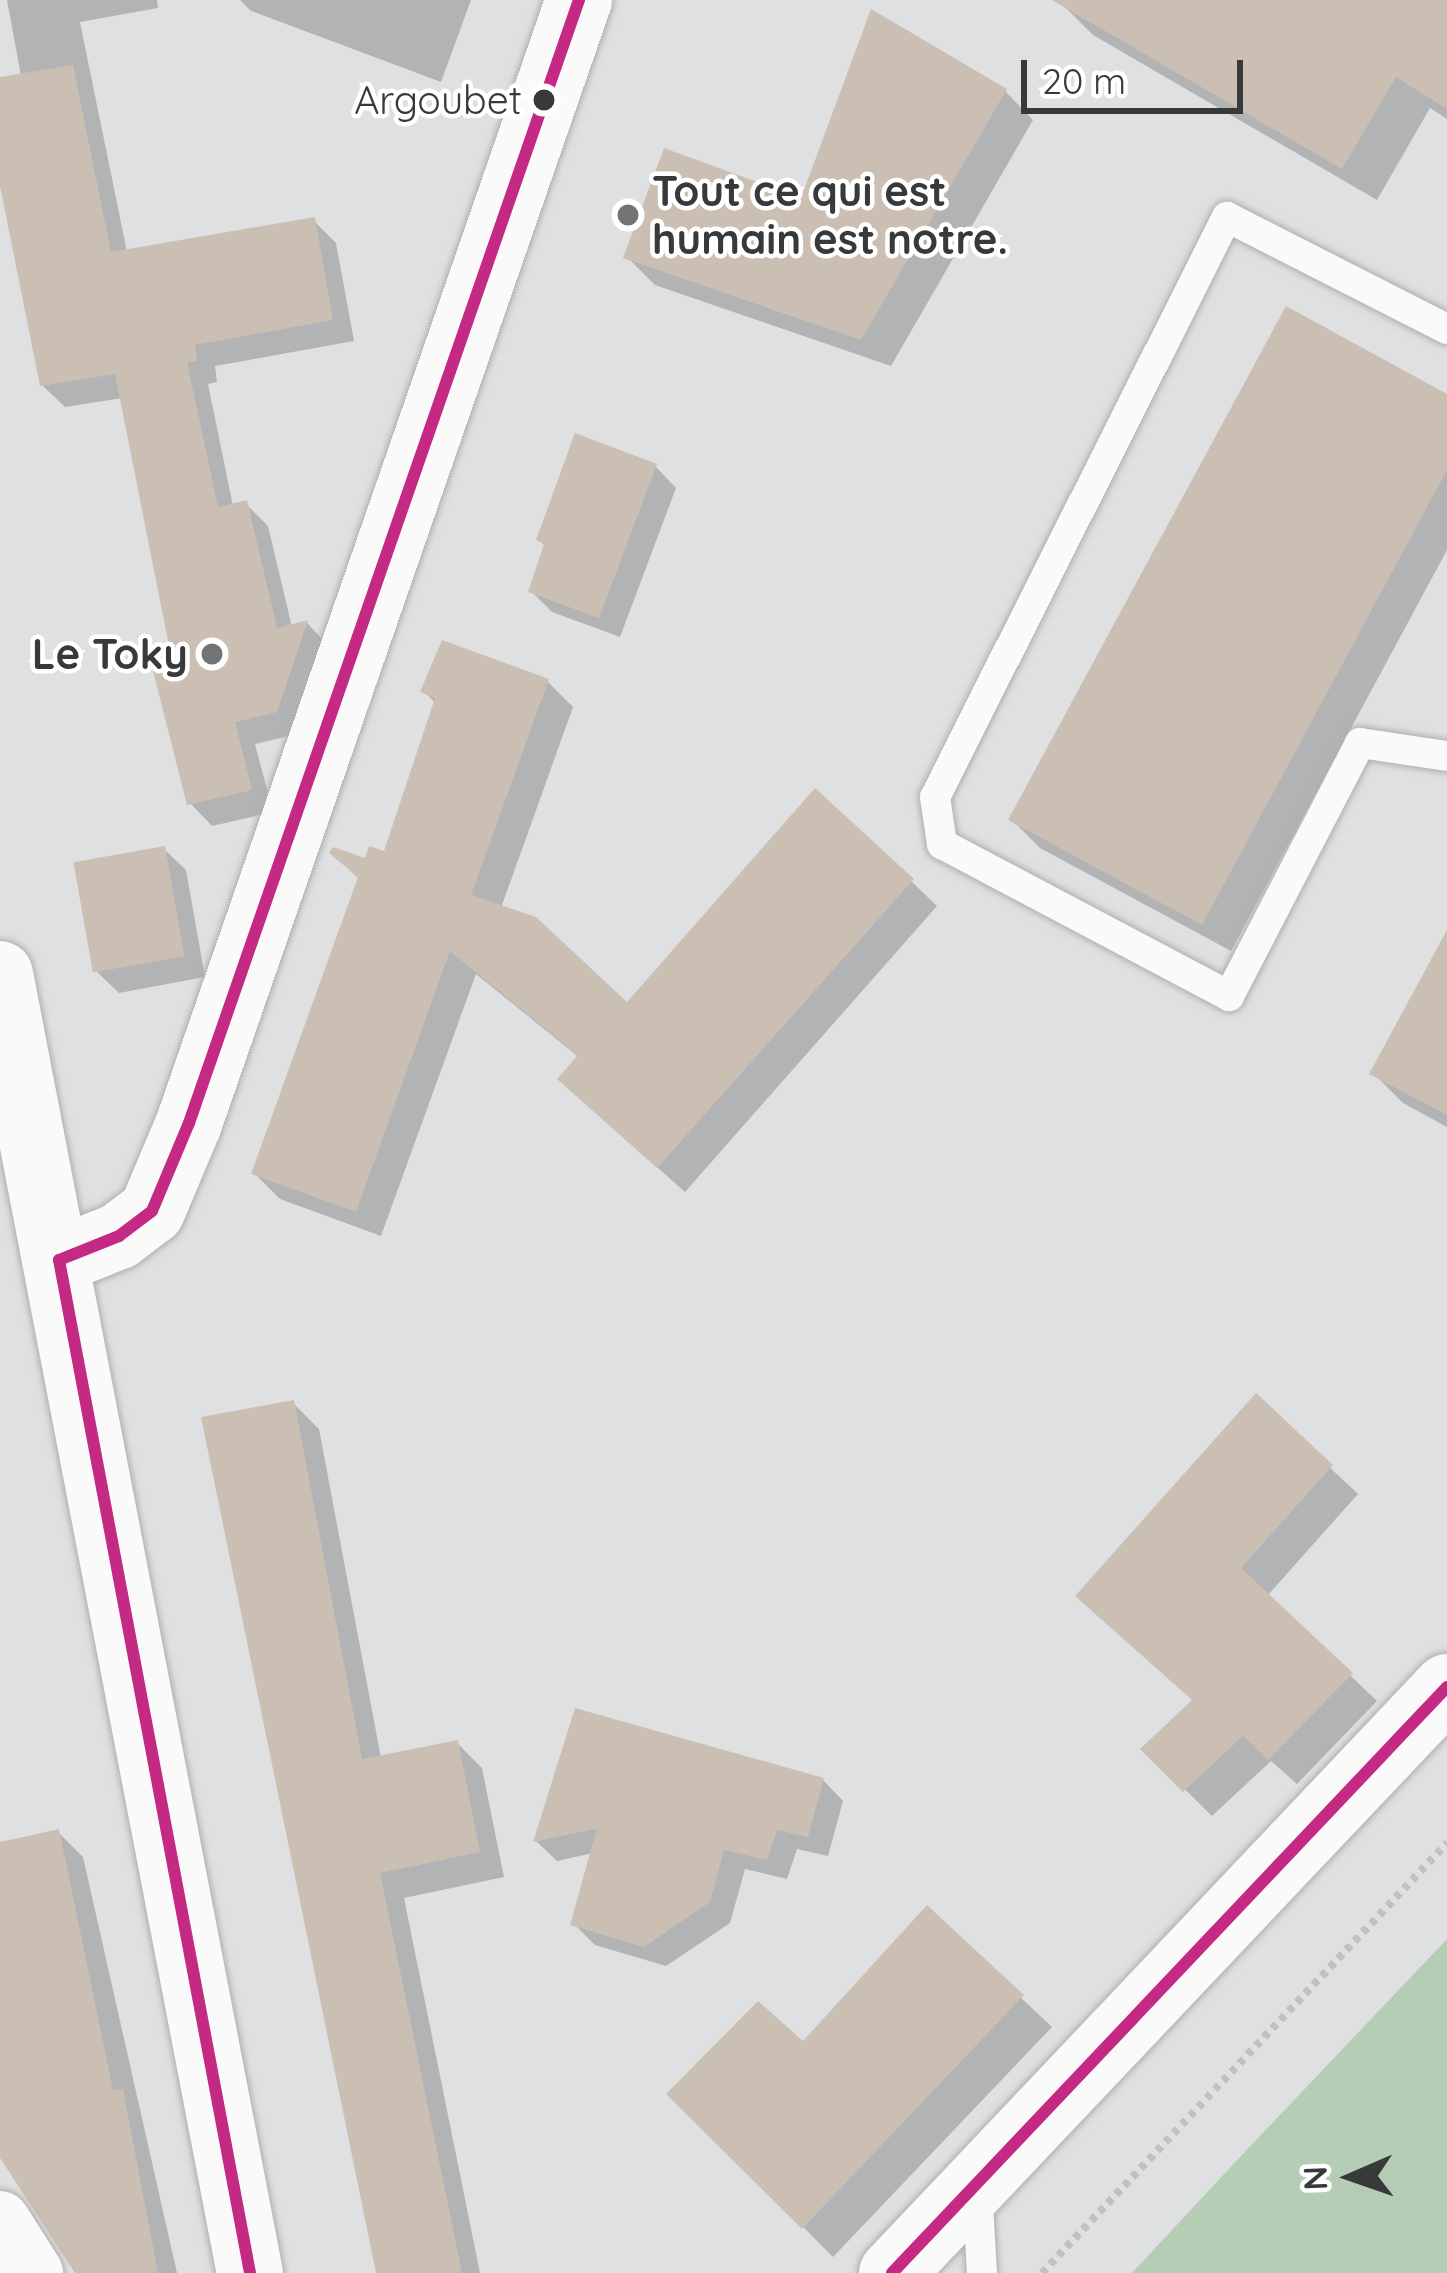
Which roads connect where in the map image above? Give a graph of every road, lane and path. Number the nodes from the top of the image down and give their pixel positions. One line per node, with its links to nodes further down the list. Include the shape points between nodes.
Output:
1 (579, 0): 5 (main road, via 180,1145 152,1211 119,1236)
2 (1447, 329): 3 (lane, via 1227,217 935,797 942,844 1229,996 1360,743)
3 (1443, 743)
4 (0, 974): 5 (main road)
5 (59, 1260): 11 (main road)
6 (1447, 1687): 8 (main road)
7 (1447, 1843): 14 (path)
8 (976, 2176): 12 (main road); 13 (lane)
9 (0, 2221): 10 (street)
10 (33, 2273)
11 (250, 2273)
12 (892, 2273)
13 (982, 2273)
14 (1042, 2273)

